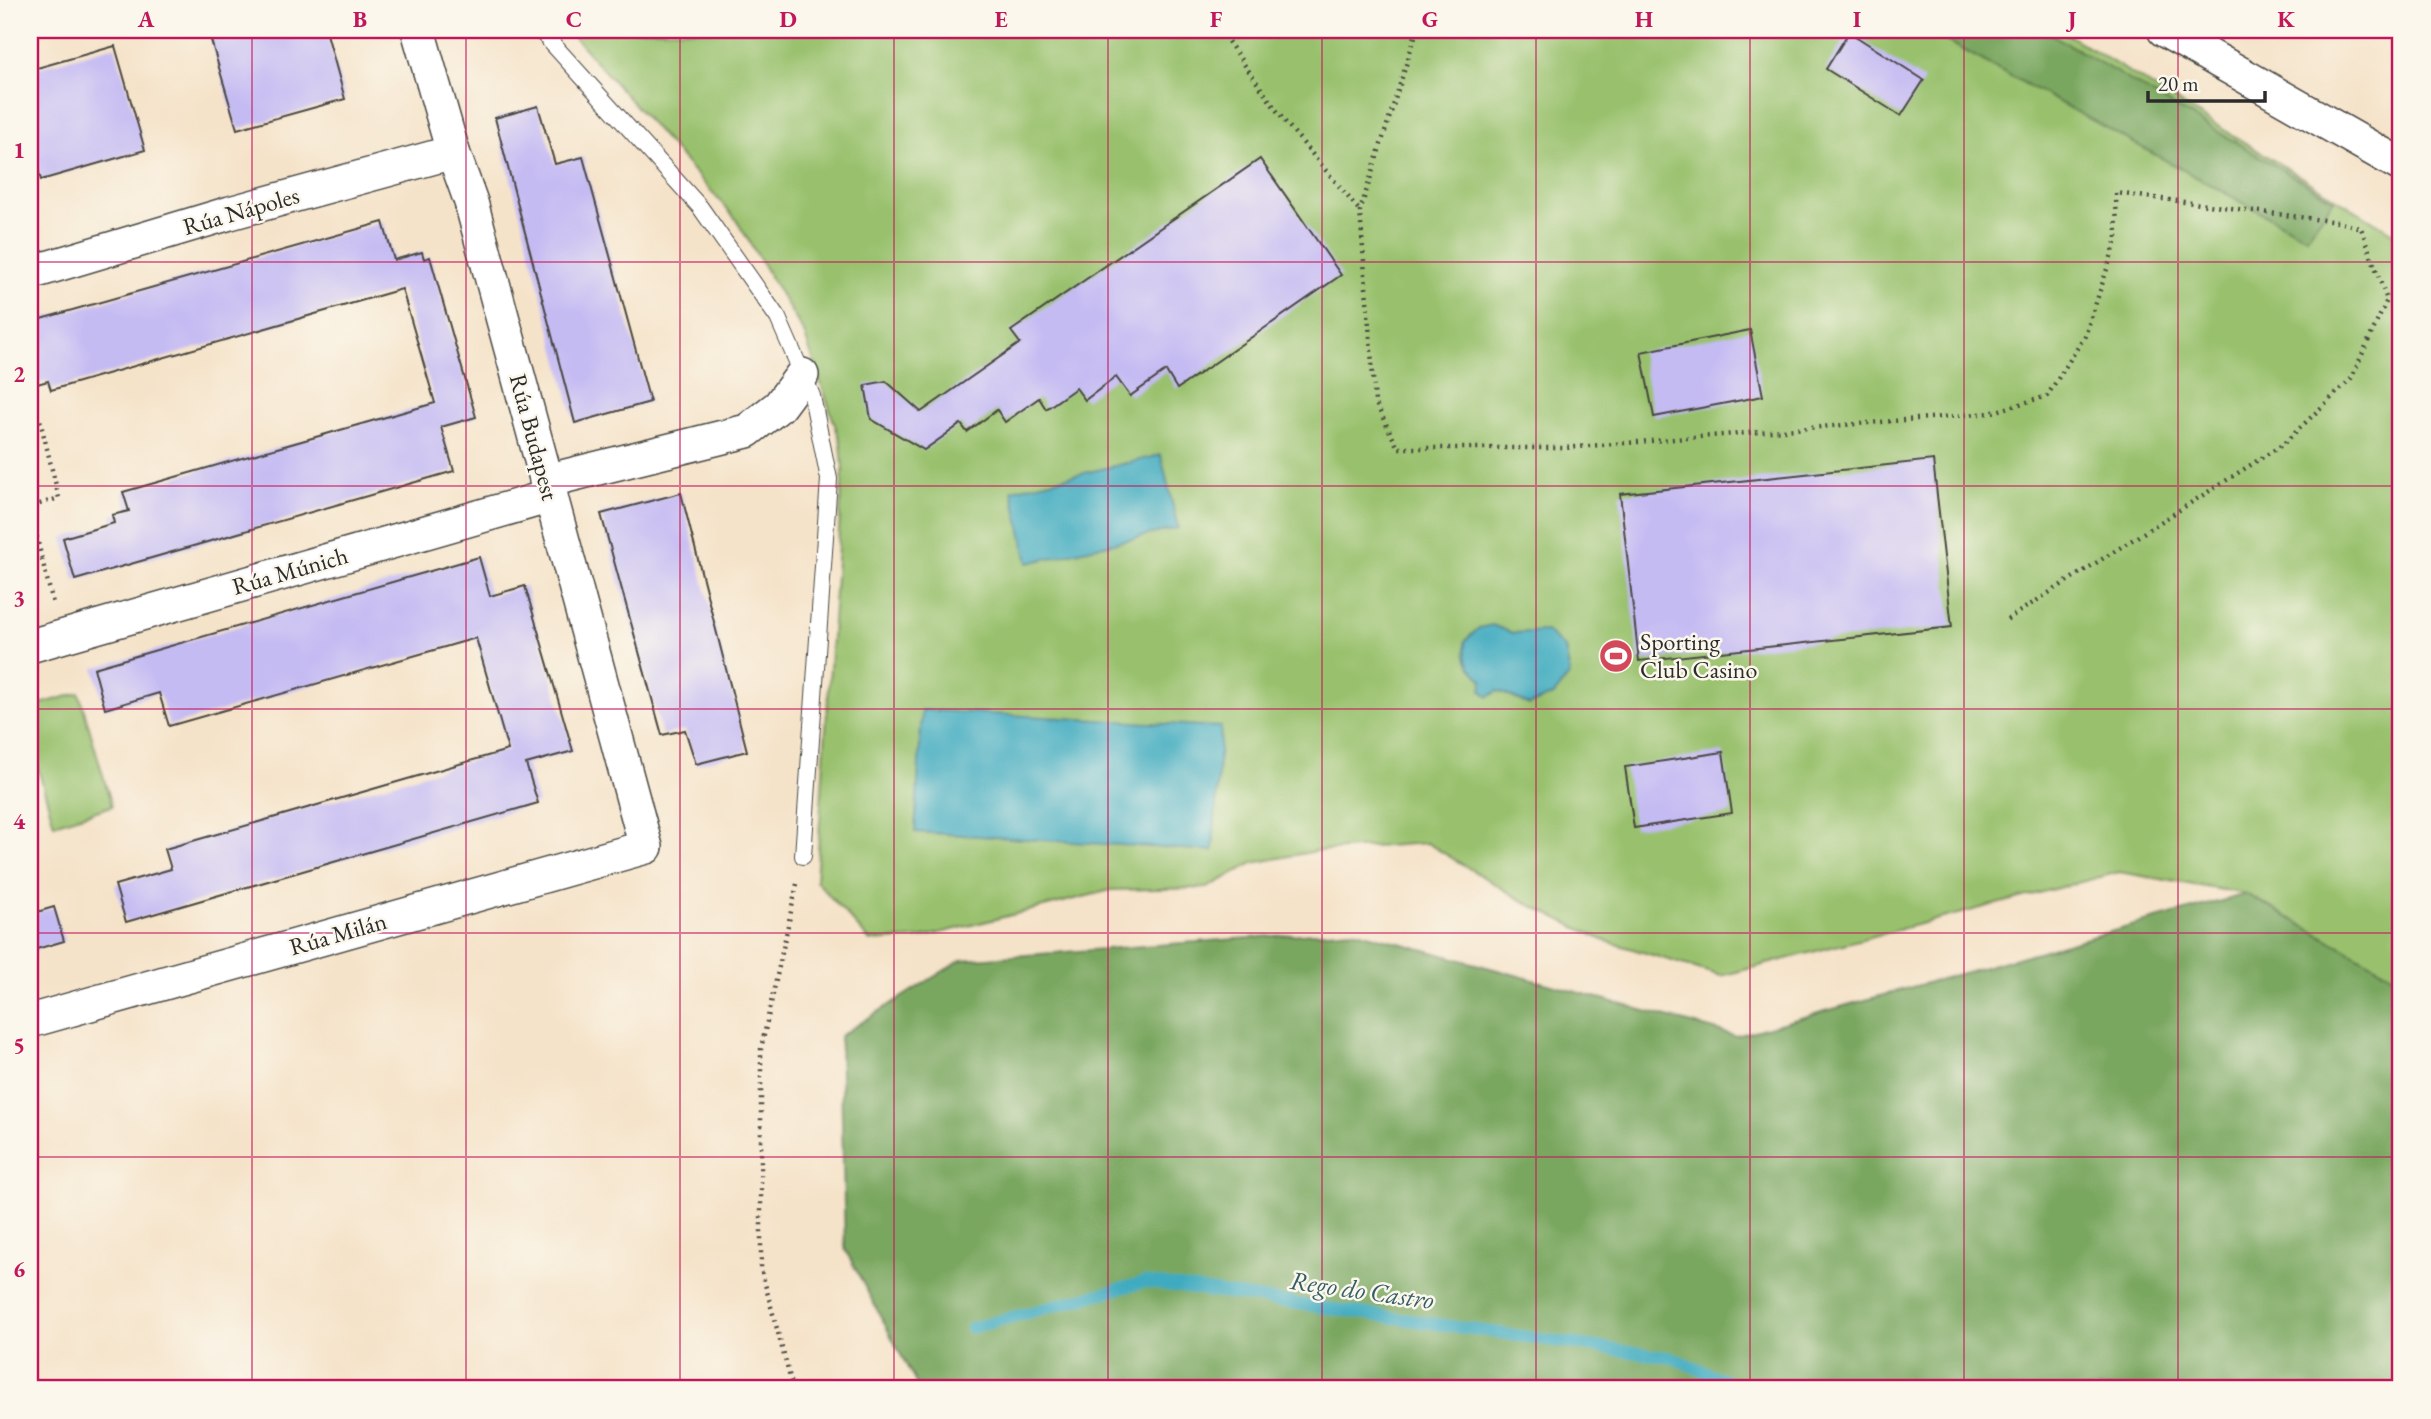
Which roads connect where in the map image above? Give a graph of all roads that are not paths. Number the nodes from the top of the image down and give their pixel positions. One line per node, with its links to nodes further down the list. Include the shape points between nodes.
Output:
1 (418, 30): 4 (street, Rúa Budapest)
2 (540, 30): 7 (lane, via 700,207 778,318)
3 (2164, 30): 5 (street)
4 (453, 152): 6 (street, Rúa Nápoles); 8 (street, Rúa Budapest, via 471,202)
5 (2401, 165)
6 (30, 273)
7 (802, 375): 8 (street, Rúa Múnich, via 779,405 747,431); 11 (lane, via 812,396 829,480)
8 (548, 489): 9 (street, Rúa Múnich); 10 (street, Rúa Budapest)
9 (30, 646)
10 (646, 847): 12 (street, Rúa Milán)
11 (803, 856)
12 (30, 1021)

